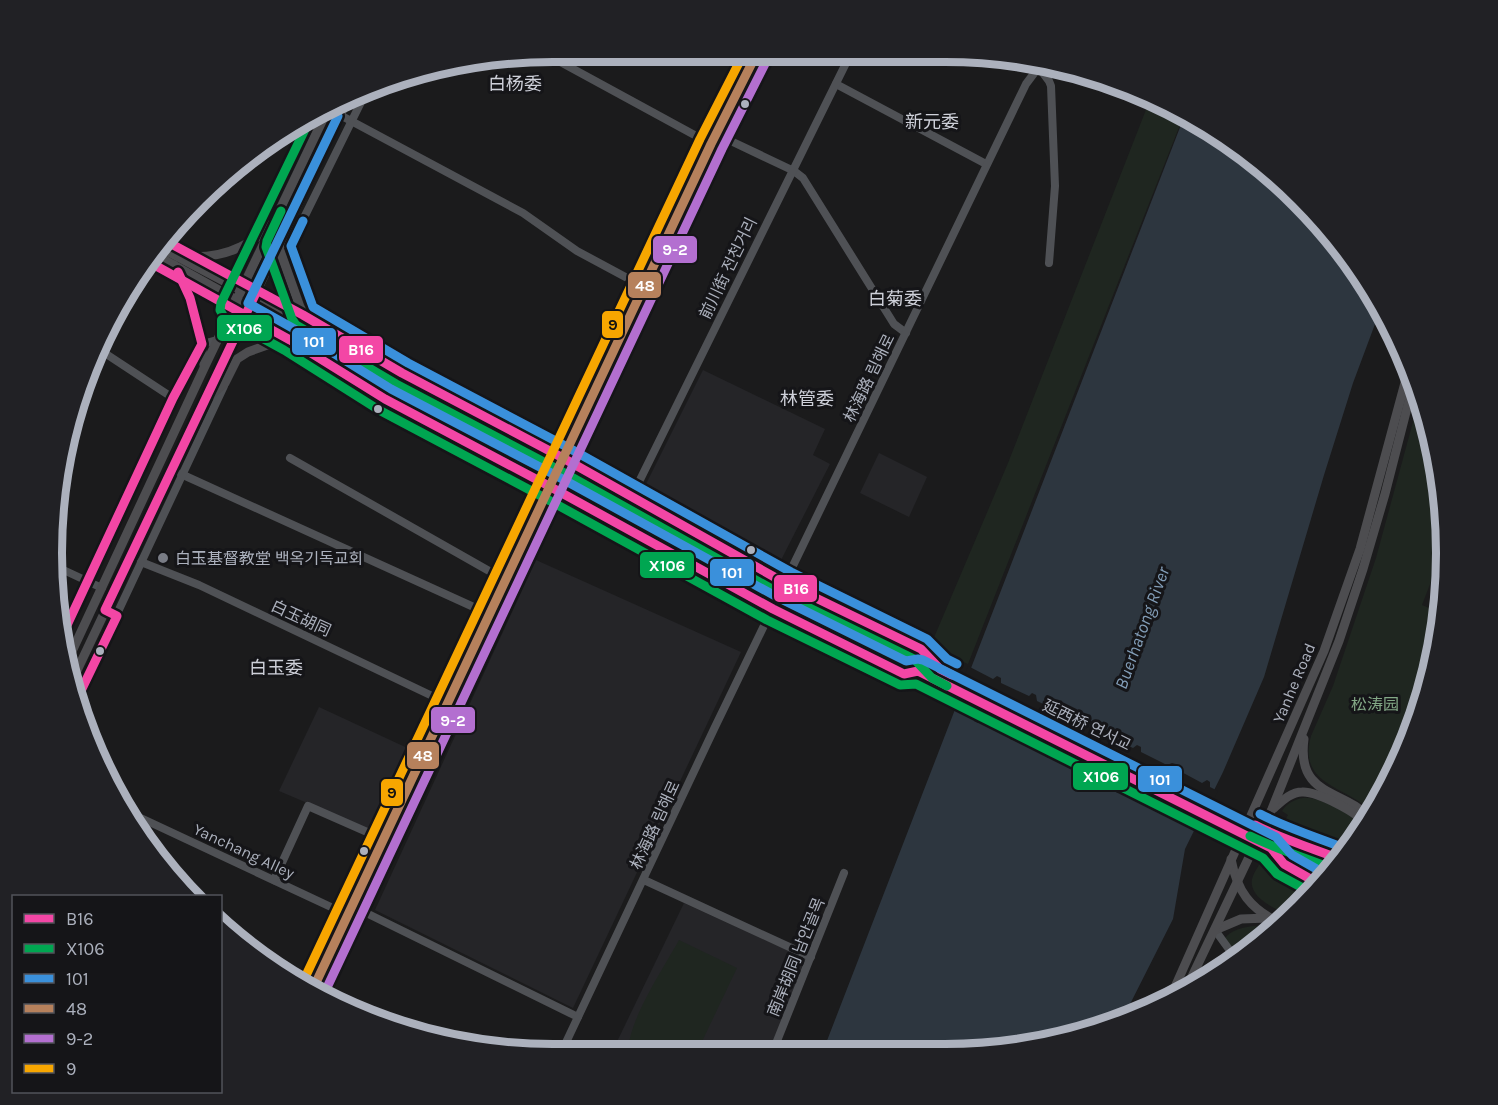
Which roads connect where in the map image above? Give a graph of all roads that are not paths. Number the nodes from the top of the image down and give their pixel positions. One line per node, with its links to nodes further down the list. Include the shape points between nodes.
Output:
1 (560, 62): 14 (street)
2 (752, 62): 13 (street)
3 (847, 62): 6 (street, 前川街 전천거리)
4 (1038, 71): 15 (street, 林海路 림해로, via 1026,84)
5 (1041, 71): 25 (street, via 1051,86 1054,186)
6 (836, 84): 15 (street); 16 (street, 前川街 전천거리)
7 (362, 100): 11 (street)
8 (343, 108): 9 (main road)
9 (340, 115): 11 (street); 19 (main road)
10 (324, 118): 17 (main road)
11 (351, 121): 19 (street, via 292,242); 29 (street, via 523,213 577,251)
12 (306, 128): 17 (street, via 262,218)
13 (716, 134): 14 (street); 16 (street)
14 (711, 144): 29 (street)
15 (987, 164): 35 (street, 林海路 림해로)
16 (794, 171): 35 (street, via 807,183 894,324); 51 (street, 前川街 전천거리)
17 (270, 230): 22 (main road, via 240,247); 28 (main road)
18 (171, 244): 22 (street)
19 (278, 245): 30 (main road); 33 (main road)
20 (165, 252): 23 (main road)
21 (161, 256): 23 (main road)
22 (196, 258): 23 (main road); 28 (street)
23 (174, 260): 24 (main road); 27 (main road); 28 (main road); 31 (main road)
24 (158, 261)
25 (1049, 263)
26 (155, 265): 27 (street)
27 (182, 281): 31 (street); 39 (main road)
28 (242, 287): 30 (main road); 31 (main road)
29 (644, 287): 48 (street)
30 (256, 294): 32 (main road); 33 (street); 34 (main road)
31 (234, 304): 32 (main road); 37 (main road)
32 (247, 311): 36 (main road); 38 (street); 46 (main road)
33 (303, 315): 34 (main road); 48 (street, via 402,373)
34 (314, 331): 50 (main road)
35 (906, 333): 56 (street, 林海路 림해로)
36 (305, 338): 38 (main road); 50 (main road)
37 (217, 340): 39 (street); 41 (main road)
38 (290, 340): 43 (main road, via 237,359); 50 (street, via 385,399)
39 (202, 344): 41 (main road); 45 (street)
40 (104, 353): 45 (street)
41 (205, 366): 57 (main road)
42 (1405, 382): 69 (main road, Yanhe Road, via 1346,592)
43 (225, 383): 46 (main road); 49 (street)
44 (1410, 396): 68 (main road, Yanhe Road, via 1363,569)
45 (173, 398): 55 (street)
46 (207, 399): 59 (main road)
47 (290, 458): 54 (street)
48 (563, 458): 50 (street); 51 (street)
49 (181, 474): 52 (street); 60 (street)
50 (553, 477): 54 (street); 58 (main road)
51 (631, 498): 56 (street)
52 (141, 562): 61 (street); 67 (street, 白玉胡同, via 199,585)
53 (63, 570): 55 (street)
54 (505, 580): 60 (street)
55 (87, 582): 57 (street); 62 (street)
56 (785, 583): 58 (street, 林海路 림해로); 64 (street, via 921,649)
57 (102, 588): 63 (main road)
58 (777, 601): 64 (main road, 延西桥 연서교); 79 (main road, 延西桥 연서교, bridge, via 1271,848); 86 (street, 林海路 림해로)
59 (105, 610): 61 (main road); 65 (main road)
60 (489, 614): 67 (street)
61 (117, 616): 66 (street)
62 (67, 625)
63 (72, 652)
64 (944, 671): 76 (main road, 延西桥 연서교, bridge)
65 (76, 672)
66 (81, 690)
67 (447, 703): 77 (street)
68 (1306, 724): 70 (main road, Yanhe Road); 73 (main road, via 1302,753 1312,777 1323,791)
69 (1270, 777): 70 (main road); 80 (main road, Yanhe Road)
70 (1280, 787): 71 (main road); 72 (main road, Yanhe Road)
71 (1301, 791): 72 (main road); 75 (main road, via 1322,797)
72 (1272, 809): 84 (main road, Yanhe Road)
73 (1362, 812)
74 (139, 817): 85 (street, Yanchang Alley)
75 (1359, 817)
76 (1280, 838): 78 (main road); 81 (main road)
77 (383, 839): 85 (street, via 308,806); 88 (street)
78 (1332, 855)
79 (1280, 858): 83 (main road); 87 (main road)
80 (1231, 859): 84 (main road); 97 (main road, Yanhe Road)
81 (1326, 863)
82 (844, 873): 94 (street, 南岸胡同 남안골목)
83 (1317, 874)
84 (1240, 877): 90 (main road, via 1253,898); 91 (main road, via 1249,902); 92 (main road, Yanhe Road)
85 (274, 880): 89 (street, Yanchang Alley)
86 (644, 880): 94 (street); 98 (street, 林海路 림해로)
87 (1312, 880)
88 (351, 906): 89 (street); 98 (street)
89 (348, 915): 96 (street)
90 (1277, 915)
91 (1270, 918): 92 (main road, via 1253,917)
92 (1215, 930): 93 (street); 95 (main road, Yanhe Road)
93 (1231, 952)
94 (811, 957): 100 (street, 南岸胡同 남안골목)
95 (1192, 978)
96 (316, 983)
97 (1175, 986)
98 (578, 1017): 99 (street, 林海路 림해로)
99 (565, 1044)
100 (776, 1044)

